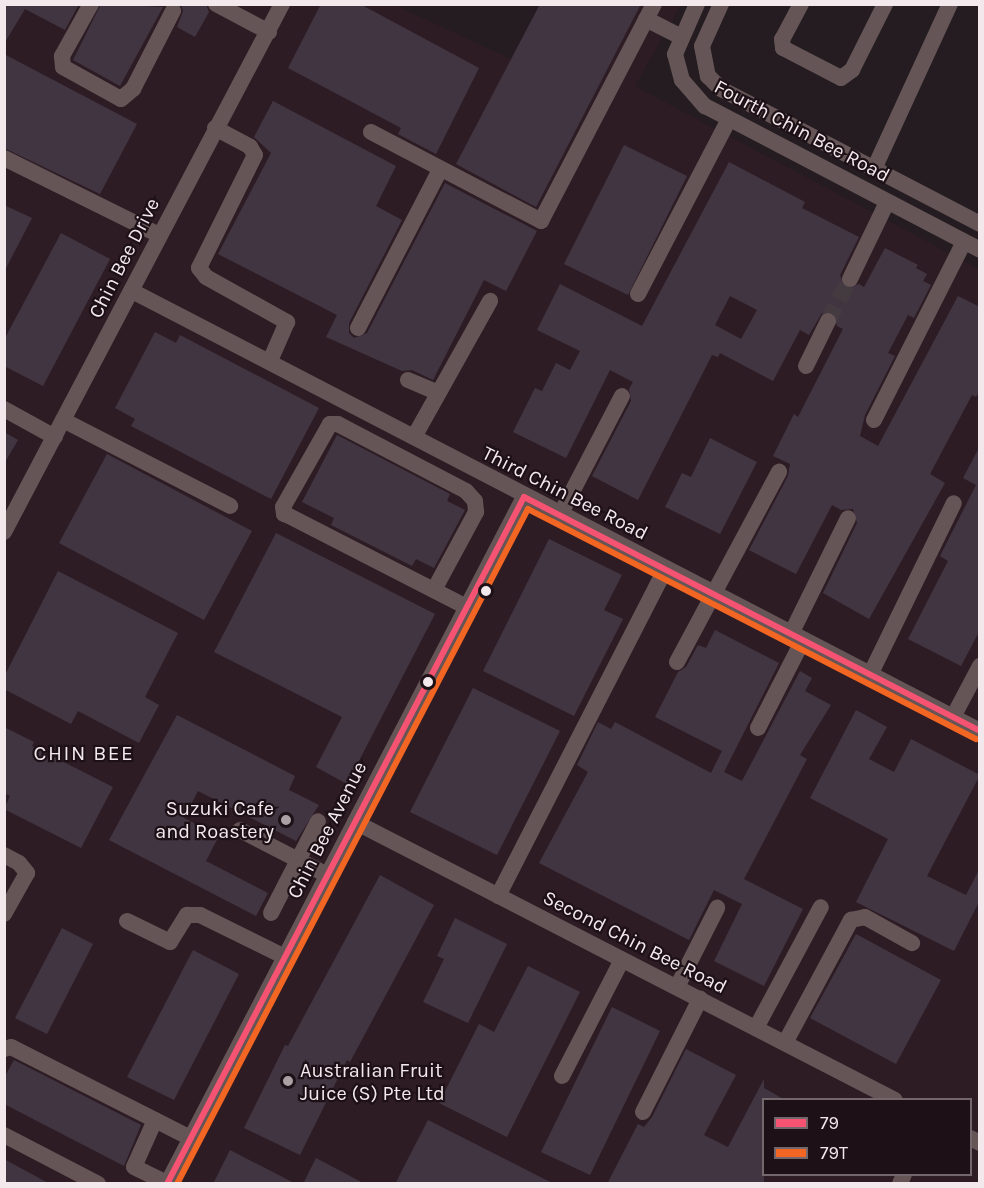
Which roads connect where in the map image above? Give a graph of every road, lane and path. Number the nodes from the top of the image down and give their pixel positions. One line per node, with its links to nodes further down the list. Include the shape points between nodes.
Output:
1 (91, 4): 9 (street, via 62,56 63,66 121,99 133,89)
2 (216, 4): 11 (street)
3 (282, 4): 11 (street, Chin Bee Drive)
4 (697, 4): 12 (street, Fourth Chin Bee Road)
5 (721, 4): 17 (street, Fourth Chin Bee Road, via 702,46 708,76 720,89)
6 (801, 4): 7 (street, via 782,39 783,48 840,78 852,70)
7 (885, 4)
8 (950, 4): 17 (street)
9 (173, 11)
10 (650, 11): 12 (street); 18 (street, via 541,221)
11 (269, 32): 14 (street, Chin Bee Drive)
12 (680, 36): 13 (street, Fourth Chin Bee Road, via 675,54 682,80 705,106)
13 (729, 119): 19 (street, Fourth Chin Bee Road); 26 (street)
14 (215, 128): 21 (street, Chin Bee Drive); 30 (street, via 250,147 255,155 199,268 206,277 287,322)
15 (370, 132): 18 (street)
16 (4, 158): 21 (street)
17 (874, 169): 20 (street, Fourth Chin Bee Road)
18 (440, 170): 29 (street)
19 (887, 201): 22 (street, Fourth Chin Bee Road); 24 (street)
20 (980, 224)
21 (159, 235): 25 (street, Chin Bee Drive)
22 (964, 242): 23 (street, Fourth Chin Bee Road); 37 (street)
23 (980, 250)
24 (850, 279)
25 (132, 291): 30 (street, Third Chin Bee Road); 36 (street, Chin Bee Drive)
26 (638, 294)
27 (489, 301): 33 (street)
28 (828, 321): 31 (street)
29 (358, 328)
30 (270, 361): 39 (street, Third Chin Bee Road)
31 (806, 366)
32 (408, 380): 33 (street)
33 (438, 393): 39 (street)
34 (622, 396): 44 (street)
35 (4, 409): 38 (street)
36 (63, 420): 38 (street, Chin Bee Drive); 43 (street)
37 (874, 420)
38 (54, 437): 46 (street, Chin Bee Drive)
39 (414, 437): 41 (street, Third Chin Bee Road)
40 (779, 471): 49 (street)
41 (524, 497): 44 (street, Third Chin Bee Road); 50 (street, Chin Bee Avenue)
42 (954, 503): 54 (street)
43 (230, 506)
44 (560, 514): 47 (street, Third Chin Bee Road)
45 (848, 518): 51 (street)
46 (4, 532)
47 (665, 569): 49 (street, Third Chin Bee Road); 64 (street)
48 (434, 590): 48 (street, via 476,512 475,501 466,491 338,424 330,424 284,507 284,514); 50 (street)
49 (714, 594): 51 (street, Third Chin Bee Road); 52 (street)
50 (467, 607): 59 (street, Chin Bee Avenue)
51 (797, 637): 54 (street, Third Chin Bee Road); 56 (street)
52 (677, 662)
53 (980, 666): 55 (street)
54 (870, 675): 55 (street, Third Chin Bee Road)
55 (953, 717): 57 (street, Third Chin Bee Road)
56 (758, 728)
57 (980, 731)
58 (318, 821): 62 (street)
59 (355, 822): 63 (street, Chin Bee Avenue); 64 (street, Second Chin Bee Road)
60 (240, 830): 62 (street)
61 (4, 855): 68 (street, via 20,863 27,873)
62 (298, 860): 63 (street); 67 (street)
63 (327, 875): 71 (street, Chin Bee Avenue)
64 (498, 896): 72 (street, Second Chin Bee Road)
65 (821, 907): 75 (street)
66 (717, 908): 73 (street)
67 (271, 913)
68 (4, 914)
69 (127, 921): 71 (street, via 170,942 188,915 200,915)
70 (912, 943): 76 (street, via 865,917 851,920)
71 (285, 957): 83 (street, Chin Bee Avenue)
72 (622, 960): 73 (street, Second Chin Bee Road); 78 (street)
73 (677, 987): 74 (street, Second Chin Bee Road)
74 (700, 999): 75 (street, Second Chin Bee Road); 80 (street)
75 (756, 1028): 76 (street, Second Chin Bee Road)
76 (785, 1043): 79 (street, Second Chin Bee Road)
77 (4, 1049): 81 (street, via 11,1047)
78 (562, 1076)
79 (891, 1098)
80 (643, 1112)
81 (155, 1120): 83 (street); 84 (street, via 134,1167)
82 (4, 1135): 85 (street)
83 (190, 1138): 84 (street, Chin Bee Avenue)
84 (167, 1183)
85 (98, 1184)

